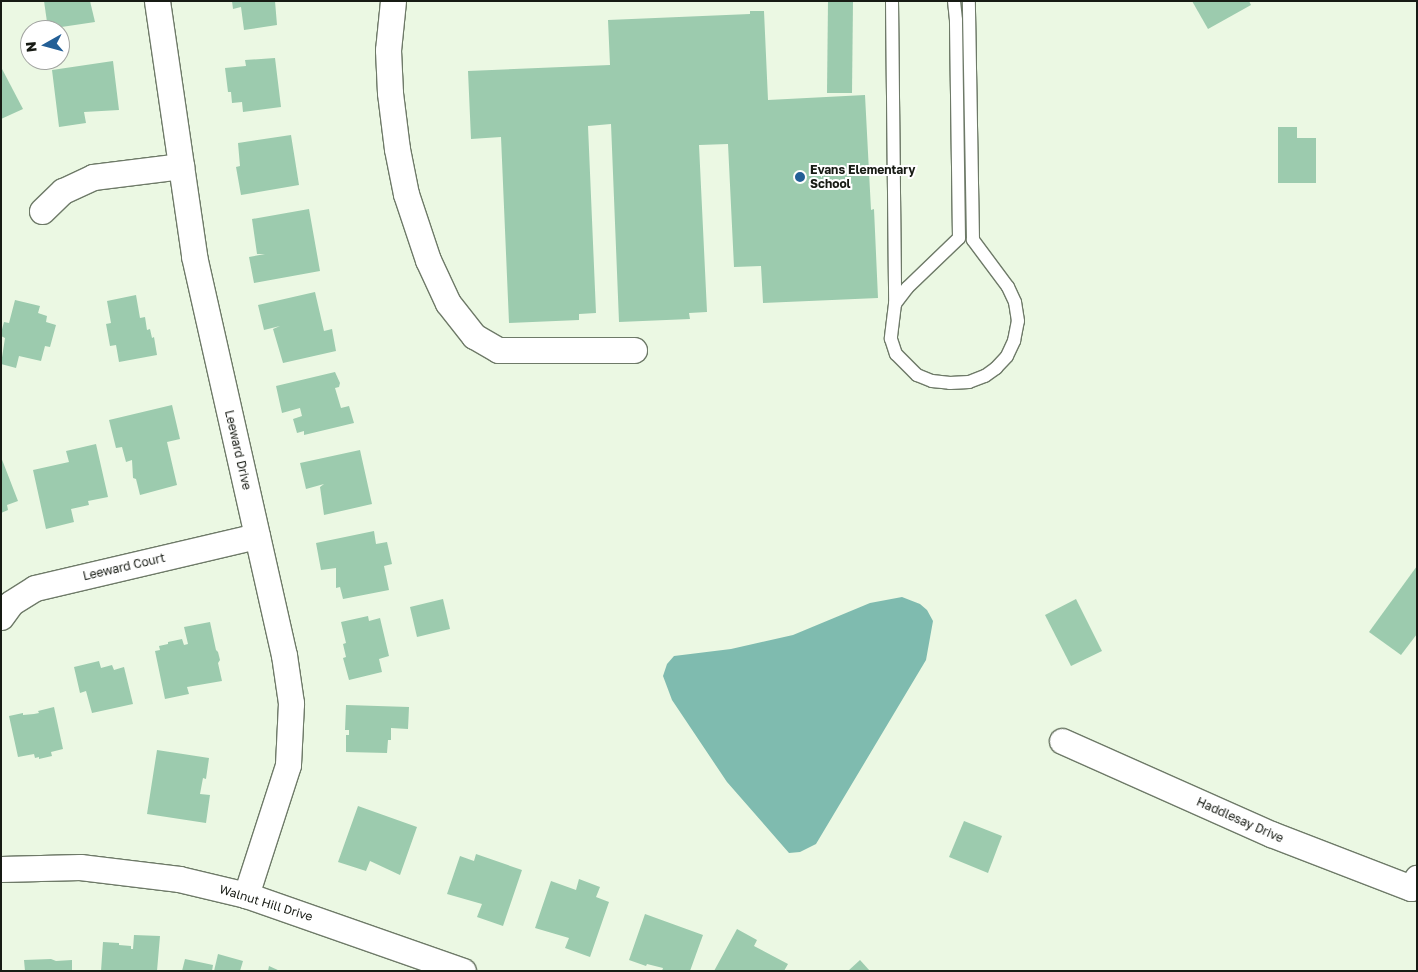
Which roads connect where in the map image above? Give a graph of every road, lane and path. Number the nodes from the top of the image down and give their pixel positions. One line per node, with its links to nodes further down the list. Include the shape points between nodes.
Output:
1 (157, 1): 6 (street, Leeward Drive)
2 (393, 1): 9 (street, via 388,50 397,149 406,194 428,260 448,303 474,336 498,350)
3 (892, 1): 8 (lane)
4 (954, 1): 8 (lane, via 959,238 907,288)
5 (970, 1): 8 (lane, via 973,240 1008,287 1015,302 1018,321 1014,341 1007,356 985,376 950,384 932,381 917,375 896,354 891,339)
6 (181, 166): 7 (street, via 93,177 63,191); 10 (street, Leeward Drive, via 194,256)
7 (42, 211)
8 (895, 304)
9 (634, 350)
10 (257, 536): 11 (street, Leeward Court, via 35,588 11,603); 15 (street, Leeward Drive, via 284,654 291,703 291,737 282,787)
11 (1, 617)
12 (1062, 741): 14 (street, Haddlesay Drive, via 1327,856 1410,888)
13 (1, 869): 15 (street, Walnut Hill Drive, via 80,867 122,871 179,879)
14 (1417, 878)
15 (246, 895): 16 (street, Walnut Hill Drive)
16 (463, 971)

